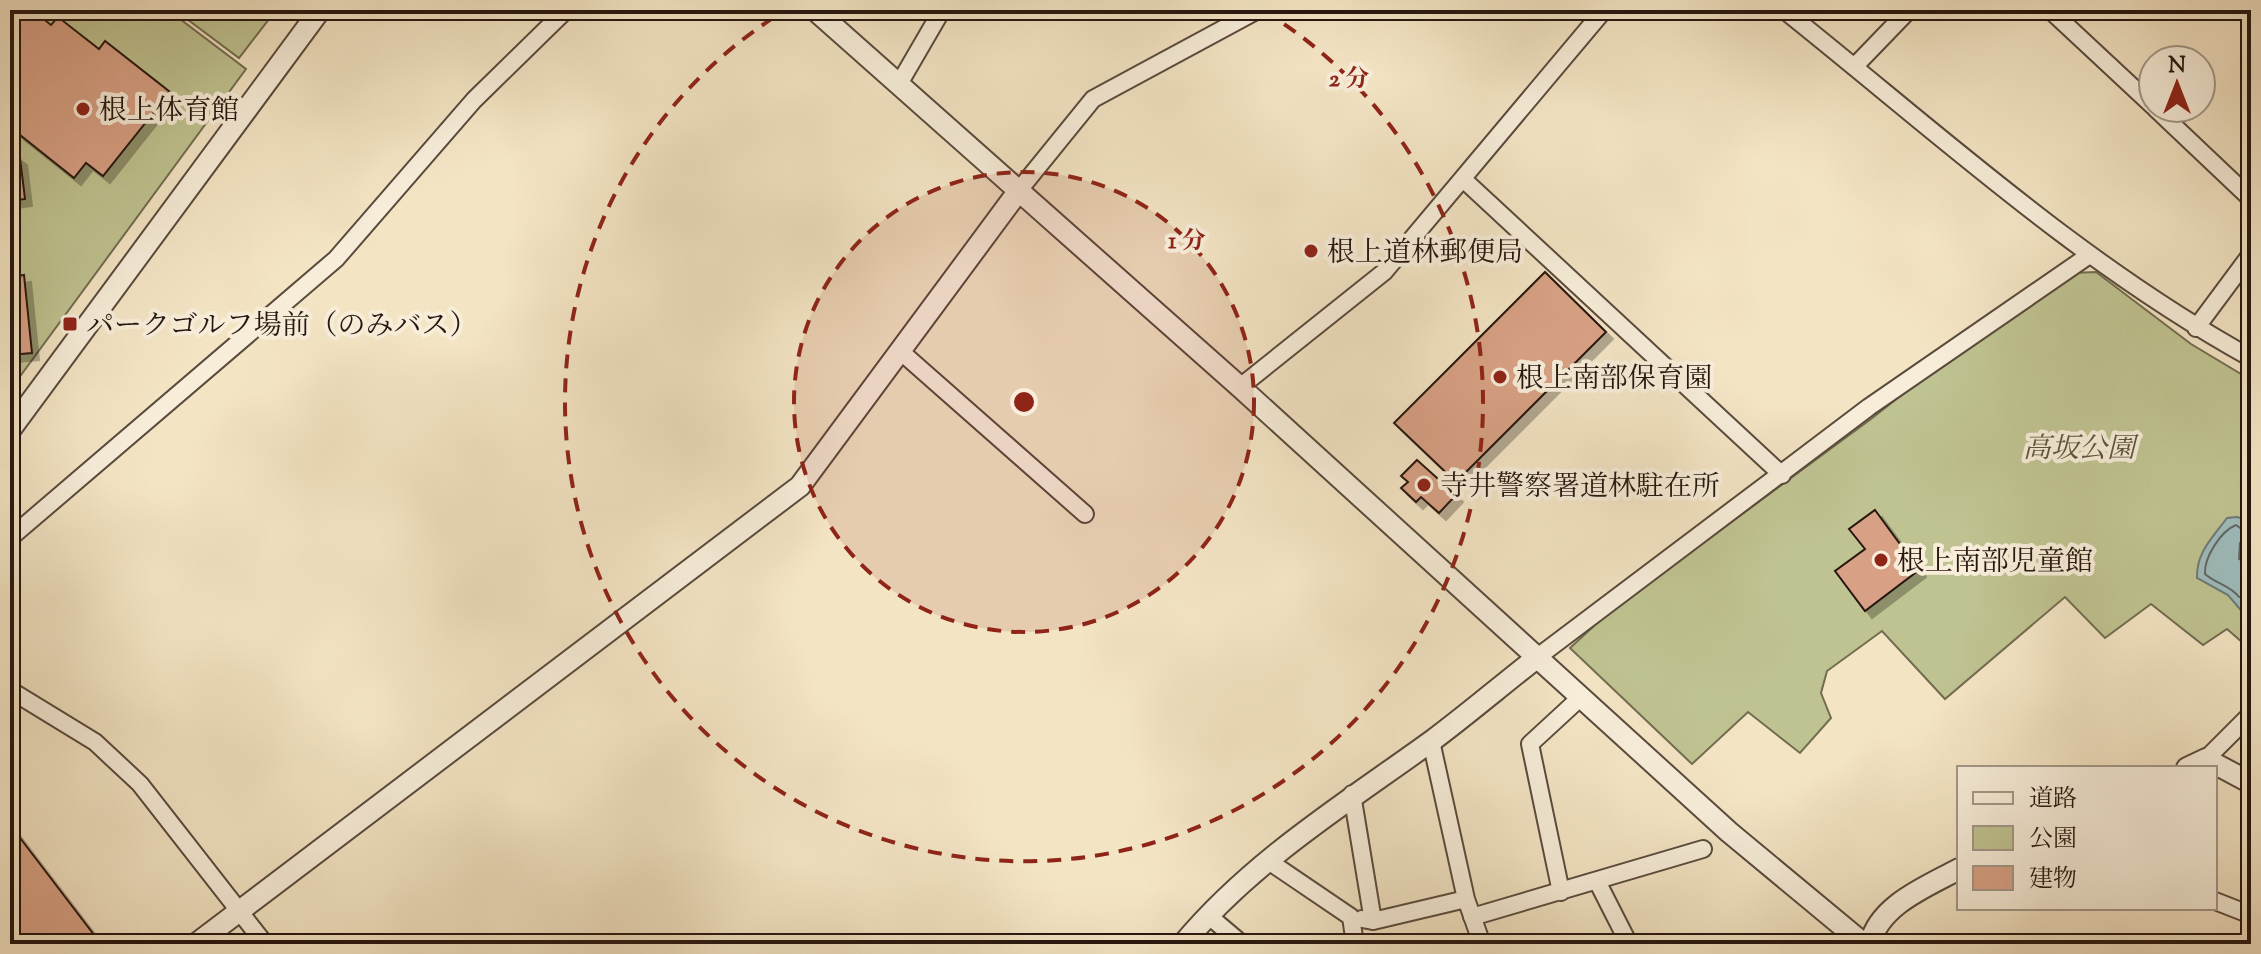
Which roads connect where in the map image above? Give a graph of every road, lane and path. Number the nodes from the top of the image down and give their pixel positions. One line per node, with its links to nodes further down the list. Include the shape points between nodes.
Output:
1 (320, 10): 23 (street)
2 (566, 10): 26 (street, via 474,100 336,259)
3 (815, 10): 11 (street)
4 (942, 10): 11 (street)
5 (1258, 10): 15 (street, via 1093,99)
6 (1604, 10): 14 (street)
7 (1784, 10): 10 (street)
8 (1909, 10): 10 (street)
9 (2050, 10): 12 (street)
10 (1854, 67): 18 (street)
11 (899, 84): 15 (street)
12 (2137, 91)
13 (2172, 124): 16 (street)
14 (1463, 179): 22 (street, via 1384,272); 24 (street)
15 (1020, 189): 20 (street); 22 (street)
16 (2251, 199)
17 (2251, 254): 19 (street)
18 (2088, 256): 19 (street); 24 (street, via 1869,407)
19 (2196, 328): 21 (street)
20 (899, 350): 25 (street); 43 (street, via 800,486)
21 (2251, 358)
22 (1240, 387): 27 (street)
23 (10, 430)
24 (1782, 475): 27 (street)
25 (1085, 514)
26 (10, 538)
27 (1539, 656): 29 (street); 31 (street)
28 (10, 690): 43 (street, via 95,742 140,784)
29 (1581, 697): 40 (street, via 1530,744); 56 (street, via 1729,832)
30 (2251, 714): 32 (street)
31 (1431, 741): 35 (street); 41 (street)
32 (2196, 764)
33 (2217, 771): 34 (street)
34 (2251, 783)
35 (1352, 794): 37 (street); 48 (street)
36 (1703, 849): 39 (street)
37 (1270, 862): 45 (street); 46 (street)
38 (1957, 870): 56 (street, via 1884,914)
39 (1597, 881): 40 (street); 55 (street)
40 (1561, 892): 47 (street)
41 (1466, 899): 47 (street); 48 (street)
42 (2217, 902): 44 (street)
43 (239, 910): 49 (street); 50 (street)
44 (2251, 915)
45 (1209, 916): 51 (street); 52 (street)
46 (1351, 917): 48 (street); 53 (street)
47 (1472, 917): 54 (street)
48 (1373, 921)
49 (196, 944)
50 (265, 944)
51 (1183, 944)
52 (1242, 944)
53 (1355, 944)
54 (1482, 944)
55 (1629, 944)
56 (1867, 944)

